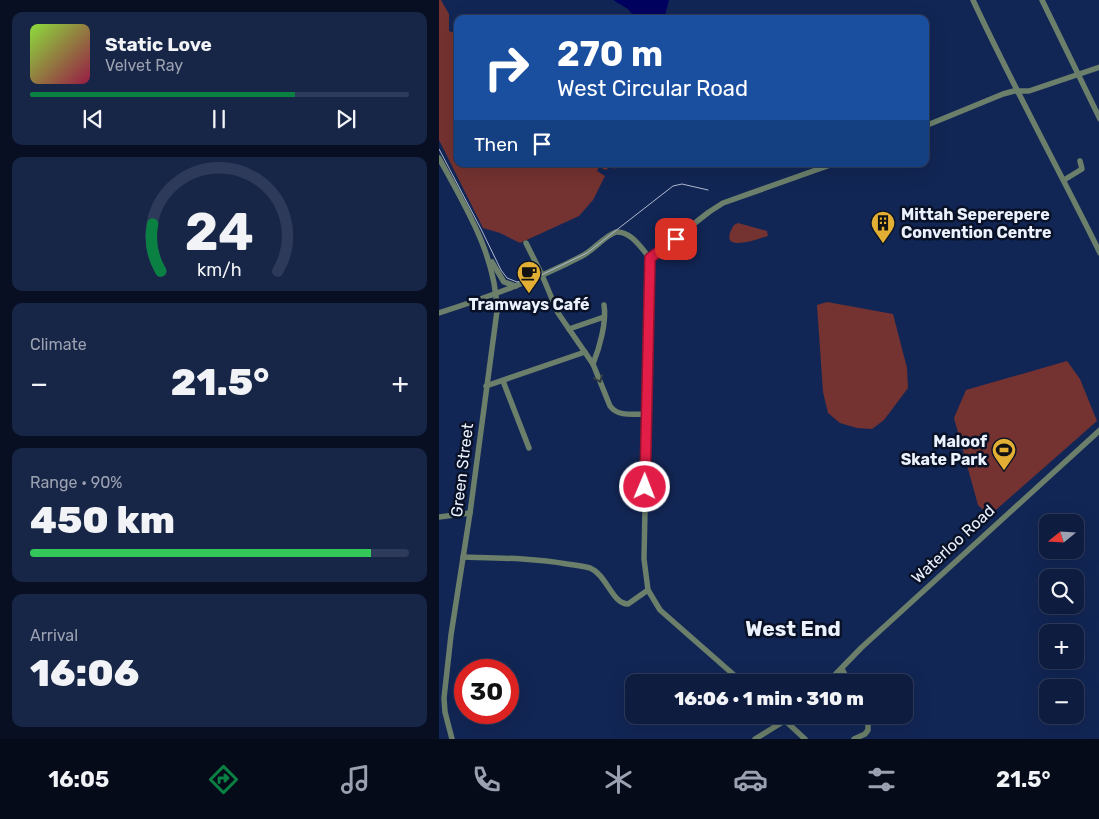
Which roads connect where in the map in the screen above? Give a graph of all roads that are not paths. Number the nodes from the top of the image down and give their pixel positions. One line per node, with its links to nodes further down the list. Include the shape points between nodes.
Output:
1 (973, 0): 5 (street)
2 (1042, 0): 4 (street)
3 (1099, 67): 4 (street)
4 (1077, 75): 5 (street, via 1029,91); 6 (street)
5 (1017, 91): 7 (street, via 998,95); 11 (street)
6 (1099, 119)
7 (929, 124)
8 (439, 158): 12 (street)
9 (1080, 161): 11 (street, via 1083,169)
10 (824, 167): 15 (street, via 730,200 709,212)
11 (1064, 180): 14 (street)
12 (482, 242): 17 (street, via 500,277); 18 (street, Green Street)
13 (526, 243): 16 (street)
14 (1099, 253)
15 (650, 258): 16 (street, via 630,237 616,232 582,256); 27 (street)
16 (542, 275): 17 (street); 22 (street, via 558,314)
17 (516, 286): 18 (street)
18 (496, 294): 20 (street); 26 (street, Green Street, via 497,320)
19 (604, 305): 21 (street)
20 (439, 313)
21 (604, 317): 22 (street); 24 (street)
22 (569, 329): 23 (street)
23 (585, 352): 24 (street); 25 (street)
24 (593, 364): 27 (street, one-way to 27, via 614,411 618,414)
25 (503, 381): 26 (street); 29 (street)
26 (486, 386): 30 (street, Green Street)
27 (646, 414): 33 (street, via 644,560)
28 (1099, 430): 34 (street, Waterloo Road)
29 (529, 448)
30 (470, 513): 31 (street); 32 (street, Green Street)
31 (439, 517)
32 (463, 557): 33 (street, via 532,559 590,568 603,578 616,599 624,604); 38 (street, Green Street)
33 (648, 590): 35 (street, via 660,610)
34 (842, 669): 36 (street, Waterloo Road); 37 (street)
35 (733, 674)
36 (837, 674)
37 (845, 674)
38 (442, 712): 42 (street, Green Street)
39 (779, 724): 43 (street)
40 (789, 724): 44 (street)
41 (868, 724): 45 (street, via 865,734)
42 (452, 739)
43 (755, 739)
44 (805, 739)
45 (854, 739)

